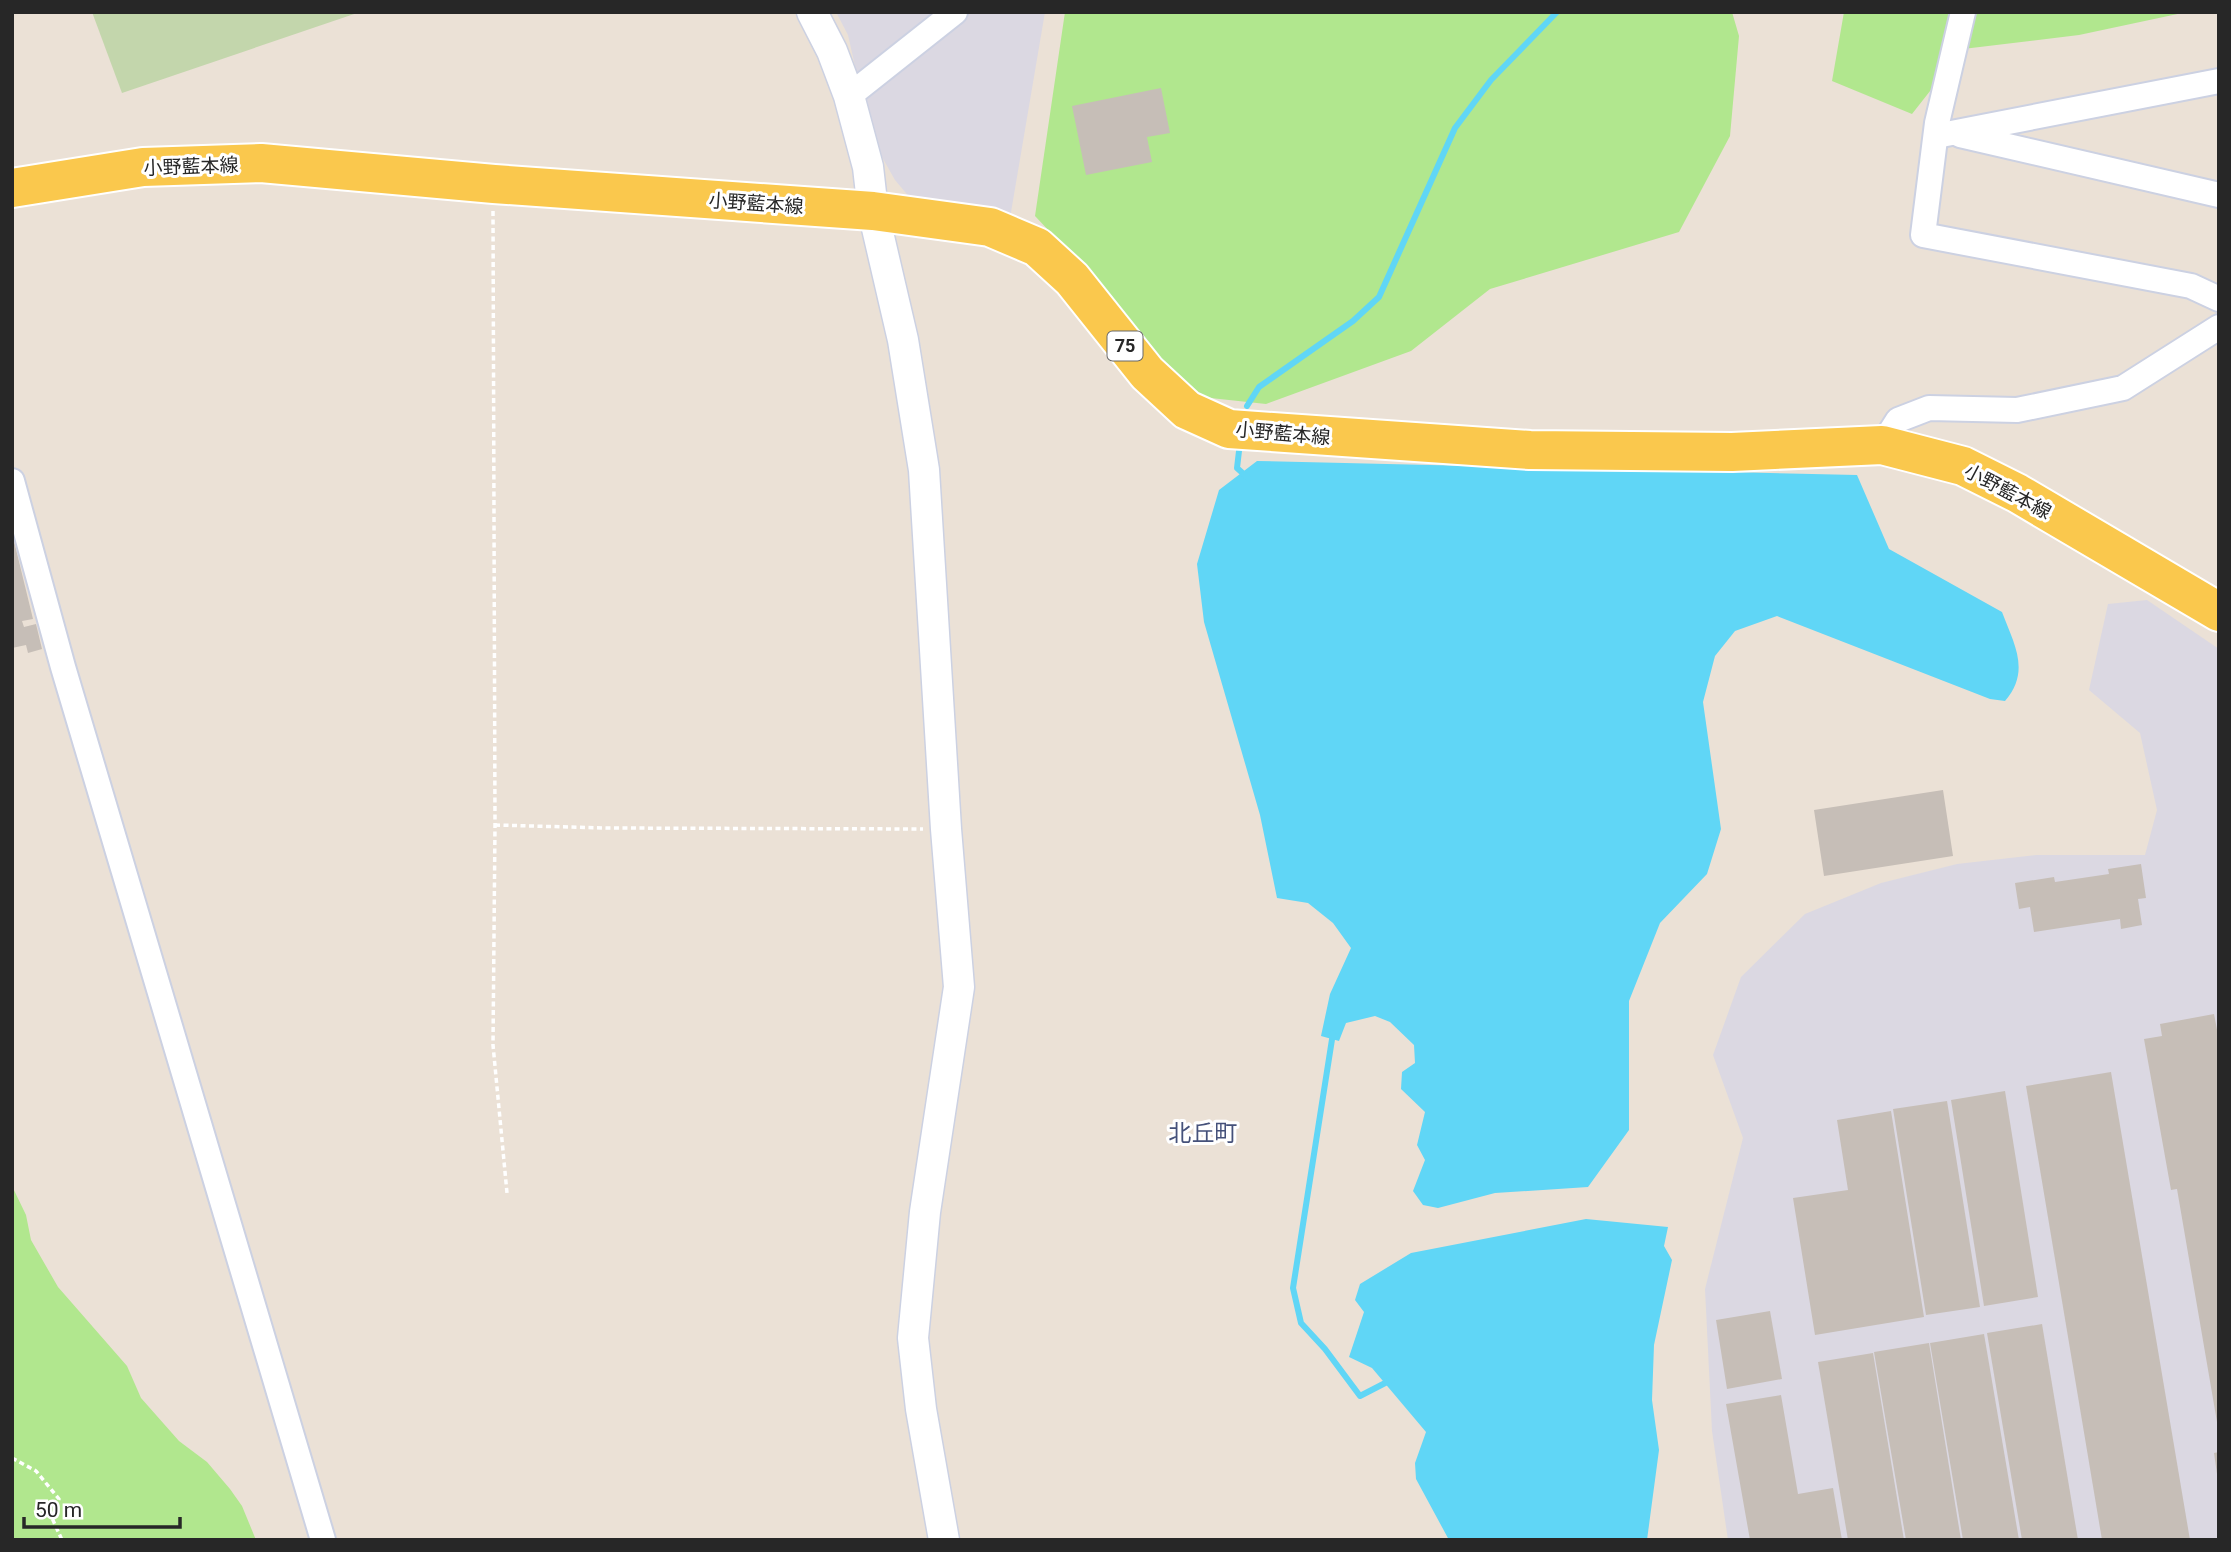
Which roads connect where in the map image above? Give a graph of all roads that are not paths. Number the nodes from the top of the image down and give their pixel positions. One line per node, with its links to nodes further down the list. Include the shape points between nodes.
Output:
1 (813, 12): 5 (street)
2 (955, 12): 5 (street)
3 (1963, 12): 6 (street)
4 (2219, 81): 6 (street)
5 (849, 96): 9 (street, via 869,167)
6 (1944, 135): 8 (street); 10 (street, via 1923,235 2191,286)
7 (12, 188): 9 (main road, 小野藍本線 / 75, via 143,167 261,163)
8 (2219, 195)
9 (873, 211): 12 (main road, 小野藍本線 / 75, via 990,227 1037,247 1072,279 1147,373 1187,410 1229,429 1530,450 1732,452); 17 (street, via 903,340 924,470 959,987 925,1212 913,1338)
10 (2219, 299)
11 (2219, 327): 12 (street, via 2123,388 2017,410 1929,408 1898,421)
12 (1882, 445): 15 (main road, 小野藍本線 / 75, via 1963,466)
13 (12, 481): 14 (street)
14 (18, 521): 16 (street)
15 (2219, 612)
16 (323, 1540)
17 (944, 1540)

